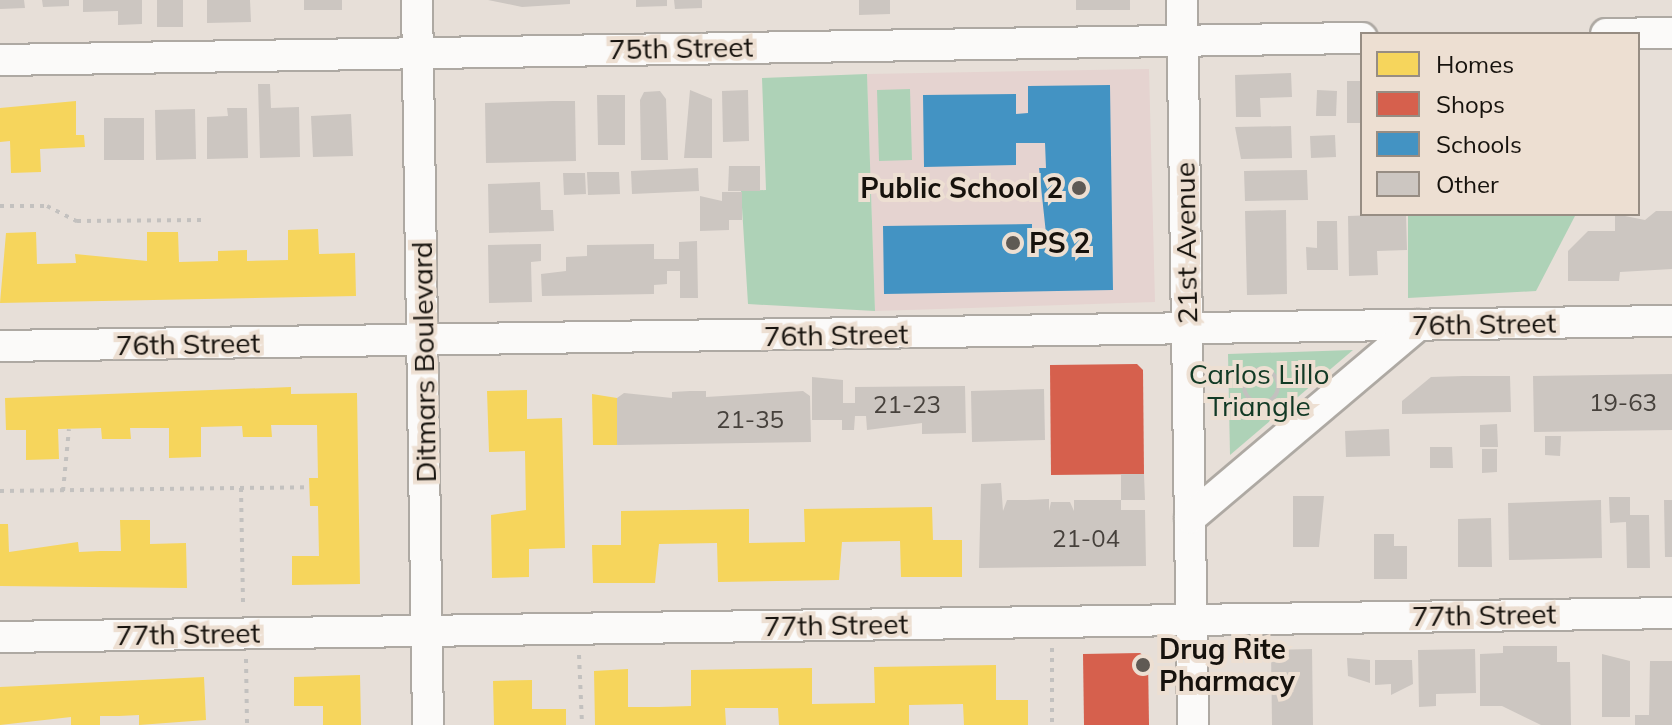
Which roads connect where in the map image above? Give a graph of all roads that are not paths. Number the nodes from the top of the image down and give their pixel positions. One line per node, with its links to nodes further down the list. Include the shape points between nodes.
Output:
1 (417, 0): 7 (street, Ditmars Boulevard)
2 (1182, 0): 6 (street, 21st Avenue)
3 (1640, 33): 4 (street)
4 (1672, 33)
5 (1360, 38): 6 (street, 75th Street)
6 (1182, 41): 7 (street, 75th Street); 11 (street, 21st Avenue)
7 (420, 53): 8 (street, 75th Street); 12 (street, Ditmars Boulevard)
8 (0, 60)
9 (1672, 321): 10 (street, 76th Street)
10 (1418, 325): 11 (street, 76th Street); 14 (street)
11 (1187, 331): 12 (street, 76th Street); 14 (street, 21st Avenue)
12 (425, 341): 13 (street, 76th Street); 17 (street, Ditmars Boulevard)
13 (0, 346)
14 (1190, 518): 16 (street, 21st Avenue)
15 (1672, 613): 16 (street, 77th Street)
16 (1193, 620): 17 (street, 77th Street); 20 (street, 21st Avenue)
17 (425, 631): 18 (street, 77th Street); 19 (street, Ditmars Boulevard)
18 (0, 637)
19 (428, 725)
20 (1193, 725)

